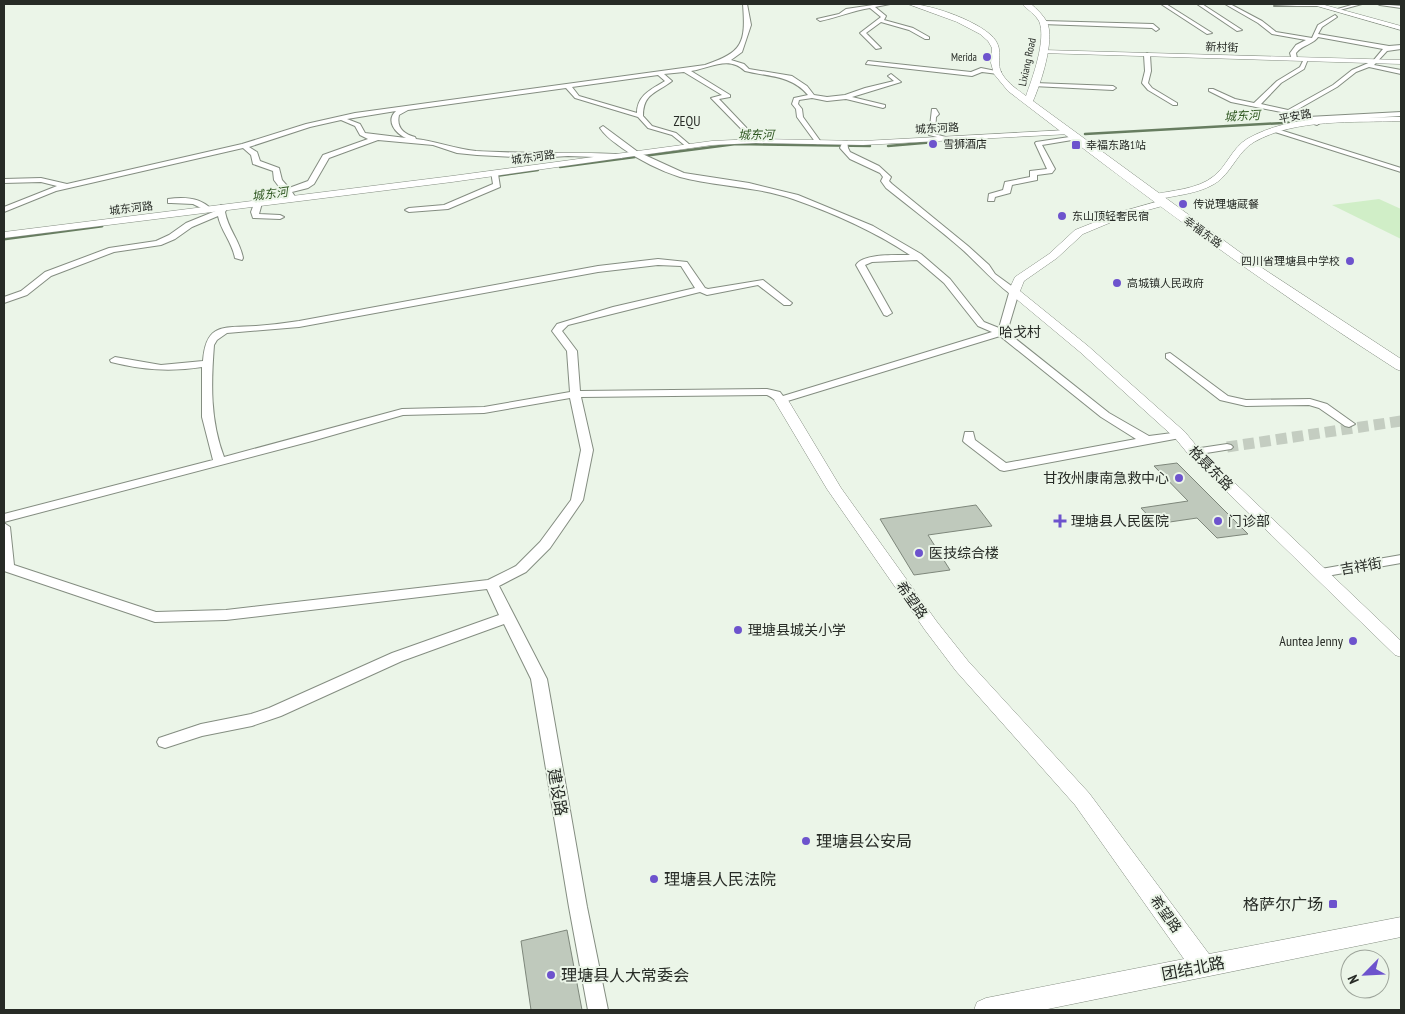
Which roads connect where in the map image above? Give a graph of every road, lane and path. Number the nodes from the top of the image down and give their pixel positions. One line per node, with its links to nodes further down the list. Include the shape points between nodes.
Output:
1 (745, 4): 31 (street, via 747,31 739,52)
2 (888, 4): 13 (street)
3 (913, 4): 4 (street); 38 (main road, via 986,34 996,48)
4 (920, 4)
5 (1026, 4): 18 (main road, Lixiang Road)
6 (1164, 4): 22 (street)
7 (1199, 4): 21 (street)
8 (1227, 4): 23 (street, via 1274,33)
9 (1360, 4): 15 (street)
10 (1380, 4): 14 (street)
11 (1317, 5): 12 (street); 15 (main road)
12 (1276, 6)
13 (872, 7): 16 (street, via 846,10 841,15); 17 (street, via 884,17)
14 (1401, 7)
15 (1336, 13): 19 (main road); 23 (street, via 1320,26)
16 (820, 19)
17 (880, 20): 24 (street, via 911,29); 26 (street, via 863,33)
18 (1044, 23): 20 (street, via 1153,26); 28 (main road, Lixiang Road)
19 (1401, 28)
20 (1156, 29)
21 (1239, 30)
22 (1209, 34)
23 (1314, 37): 27 (street); 30 (street, via 1295,49)
24 (927, 38)
25 (1401, 47): 27 (street)
26 (878, 48)
27 (1390, 48): 33 (street)
28 (1043, 52): 29 (street, 新村街); 43 (main road, Lixiang Road)
29 (1147, 55): 30 (street, 新村街); 50 (street, via 1145,83)
30 (1294, 59): 32 (street, 新村街)
31 (726, 60): 37 (street); 47 (street, via 754,72 788,76)
32 (1306, 60): 33 (street, 新村街); 51 (street, via 1302,68 1279,82)
33 (1375, 62): 35 (street, 新村街); 36 (street)
34 (868, 63): 38 (street, via 972,74 981,70)
35 (1400, 63)
36 (1368, 65): 39 (street); 55 (street)
37 (685, 70): 40 (street); 66 (street, via 728,96 714,98)
38 (998, 72): 44 (main road, 幸福东路)
39 (1401, 72)
40 (660, 74): 42 (street); 57 (street, via 669,81 649,91)
41 (890, 76): 48 (street, via 898,82)
42 (568, 86): 53 (street); 57 (street, via 578,97)
43 (1035, 87): 44 (main road); 45 (street); 49 (main road, Lixiang Road)
44 (1011, 88): 49 (main road, 幸福东路)
45 (1113, 88)
46 (1211, 90): 51 (street, via 1233,101)
47 (812, 96): 48 (street, via 827,99); 67 (street, via 798,97 795,104 806,128)
48 (846, 96): 52 (street)
49 (1028, 102): 63 (main road, 幸福东路)
50 (1174, 104)
51 (1256, 105): 55 (street)
52 (883, 106)
53 (406, 108): 58 (street); 68 (street, via 396,114 395,127 406,137 438,140)
54 (934, 110): 65 (street, via 932,135)
55 (1288, 112): 60 (street)
56 (1401, 114): 60 (street)
57 (640, 116): 71 (street, via 650,127 674,134)
58 (342, 118): 64 (street, via 358,125 362,134); 70 (street, via 308,125)
59 (1401, 119): 60 (street, 平安路)
60 (1312, 121): 62 (street, 平安路)
61 (603, 128): 72 (street)
62 (1277, 131): 74 (street); 80 (street, 平安路, via 1245,144 1211,182)
63 (1072, 135): 65 (street, 城东河路); 79 (street, via 1038,142 1051,169 1033,173 1034,178 1008,184 1008,191); 80 (main road, 幸福东路)
64 (376, 138): 68 (street); 78 (street, via 326,157 311,182)
65 (947, 139): 69 (street, 城东河路)
66 (756, 142): 67 (street, 城东河路); 71 (street, 城东河路)
67 (818, 142): 69 (street, 城东河路)
68 (434, 143): 73 (street, via 477,153)
69 (845, 144): 92 (street, via 846,152 876,165 887,177 885,181 889,186)
70 (244, 146): 77 (street); 78 (street, via 254,154 256,162 276,170 278,180)
71 (688, 146): 72 (street, 城东河路)
72 (638, 155): 73 (street, 城东河路); 89 (street, via 682,175 749,185 795,197 870,228)
73 (619, 156): 75 (street, 城东河路)
74 (1401, 170)
75 (495, 176): 78 (street, 城东河路); 86 (street, via 497,185 475,195 445,206)
76 (4, 181): 77 (street, via 41,180)
77 (66, 186): 84 (street)
78 (290, 195): 82 (street, 城东河路)
79 (991, 199)
80 (1159, 200): 92 (street, 平安路, via 1086,228 1019,279); 100 (main road, 幸福东路, via 1296,299)
81 (171, 201): 85 (street, via 194,201)
82 (257, 205): 83 (street, 城东河路); 87 (street, via 256,216)
83 (222, 209): 85 (street, 城东河路); 90 (street, via 226,232 235,241); 93 (street, via 158,243 112,250 48,274 24,293)
84 (4, 210)
85 (207, 210): 88 (street, 城东河路, via 143,221)
86 (409, 210)
87 (280, 217)
88 (4, 235)
89 (919, 257): 95 (street, via 861,262); 96 (street, via 947,281 981,324)
90 (240, 258)
91 (700, 289): 94 (street, via 707,292 760,282); 99 (street, via 681,263 650,262 598,269 336,318 263,329 225,330 210,341); 101 (street, via 560,326 556,331 572,351 574,359)
92 (1014, 292): 96 (street); 105 (street, 格聂东路)
93 (4, 300)
94 (787, 303)
95 (887, 313)
96 (1002, 333): 102 (street); 106 (street, via 1105,416)
97 (1170, 356): 103 (street, via 1224,398 1246,402 1310,402 1323,406)
98 (115, 360): 99 (street, via 156,368)
99 (208, 363): 109 (street, via 206,416)
100 (1401, 366)
101 (575, 394): 102 (street, via 759,392 776,394); 109 (street, via 484,410 402,412); 114 (street, via 587,450 577,500 545,545 521,569)
102 (781, 400): 119 (street, 希望路, via 834,490 931,626 962,666 1082,800)
103 (1349, 424)
104 (970, 434): 106 (street, via 969,441 1004,467)
105 (1180, 435): 106 (street); 108 (street, 格聂东路)
106 (1147, 440)
107 (1227, 447): 108 (street)
108 (1194, 452): 113 (street, 格聂东路)
109 (220, 462): 110 (street)
110 (4, 518)
111 (4, 526): 114 (street, via 7,567 155,617 226,615)
112 (1401, 559): 113 (street, 吉祥街)
113 (1321, 573): 116 (street, 格聂东路)
114 (491, 584): 115 (street, 建设路)
115 (508, 617): 117 (street, via 397,657 275,712); 120 (street, 建设路, via 539,679)
116 (1401, 651)
117 (165, 742)
118 (1401, 927): 119 (street, 团结北路)
119 (1203, 966): 121 (street, 团结北路)
120 (598, 1010)
121 (986, 1010)

